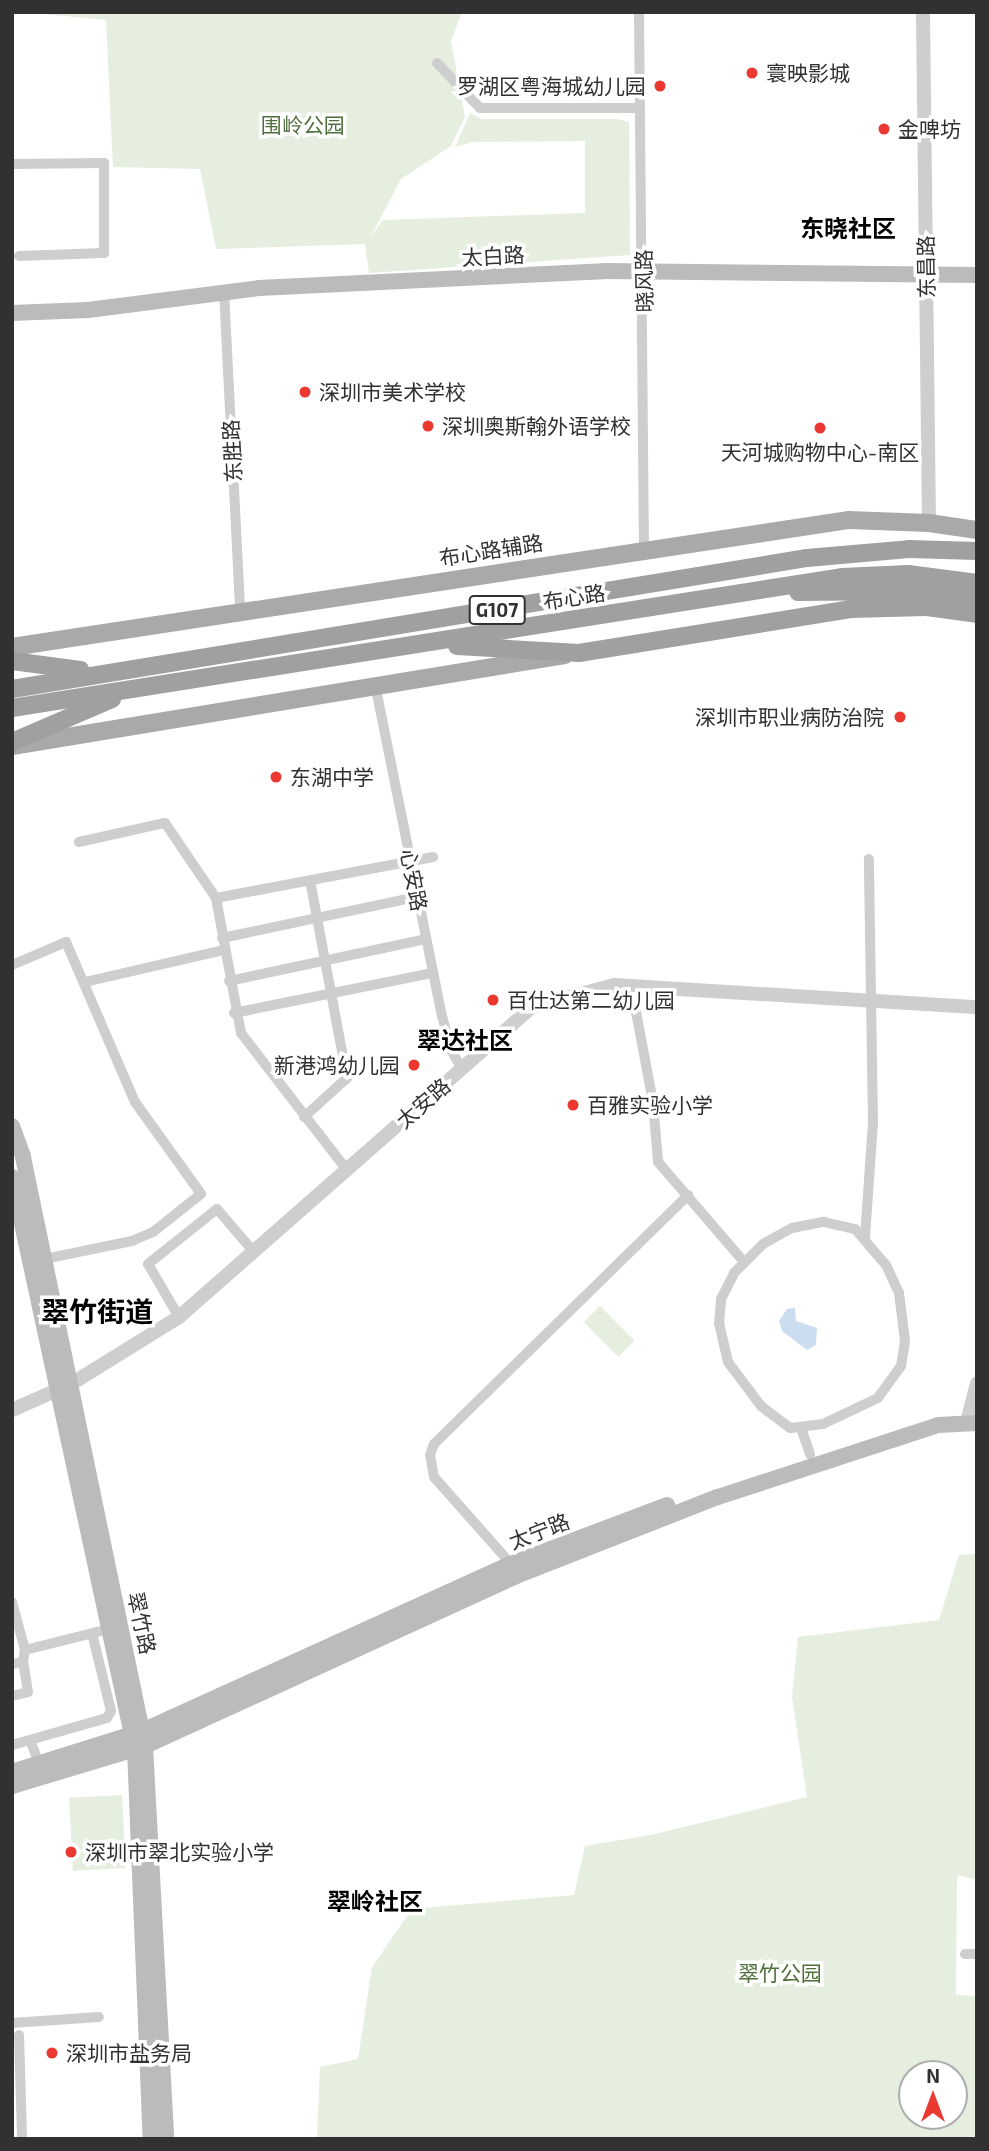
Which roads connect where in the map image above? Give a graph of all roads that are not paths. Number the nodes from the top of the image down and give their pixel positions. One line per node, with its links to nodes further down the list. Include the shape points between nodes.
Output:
1 (639, 12): 4 (street, 晓风路)
2 (923, 12): 9 (street, 东昌路)
3 (437, 63): 4 (street, via 480,108)
4 (639, 108): 7 (street, 晓风路)
5 (12, 164): 6 (street, via 104,163 104,253)
6 (19, 256)
7 (644, 275): 9 (main road, 太白路); 11 (main road, 太白路); 16 (street, 晓风路)
8 (977, 275): 9 (main road, 太白路)
9 (927, 280): 10 (main road, 太白路); 14 (street, 东昌路)
10 (977, 284)
11 (224, 296): 12 (main road, 太白路); 13 (main road, 太白路, via 92,319); 23 (street, 东胜路)
12 (12, 313)
13 (12, 322)
14 (929, 523): 15 (main road, 布心路辅路); 16 (main road, 布心路辅路, via 849,520)
15 (977, 530)
16 (644, 550): 23 (main road, 布心路辅路)
17 (977, 551): 18 (highway, 布心路 / G107, via 909,548)
18 (873, 552): 19 (highway, 布心路); 29 (highway, 布心路 / G107, via 807,558)
19 (977, 562)
20 (977, 583): 21 (highway, 布心路, via 888,574)
21 (756, 591): 22 (highway, via 908,591); 25 (highway, 布心路)
22 (977, 601)
23 (240, 612): 26 (main road, 布心路辅路)
24 (977, 614): 27 (highway, G107, via 927,607 866,607)
25 (422, 644): 27 (highway, G107); 31 (highway, 布心路 / G107)
26 (12, 647)
27 (579, 653): 32 (main road)
28 (12, 662): 29 (highway)
29 (122, 671): 30 (highway, 布心路 / G107)
30 (12, 689)
31 (136, 689): 33 (highway, 布心路 / G107); 34 (highway)
32 (376, 689): 34 (main road); 38 (street, 心安路)
33 (12, 708)
34 (12, 744)
35 (79, 842): 41 (street, via 165,823)
36 (433, 857): 38 (street)
37 (869, 859): 53 (street)
38 (410, 861): 39 (street); 40 (street, 心安路)
39 (310, 880): 41 (street); 42 (street)
40 (418, 897): 42 (street); 44 (street, 心安路)
41 (216, 898): 43 (street)
42 (317, 918): 43 (street); 46 (street)
43 (222, 938): 45 (street)
44 (426, 939): 46 (street); 48 (street, 心安路)
45 (224, 950): 49 (street); 50 (street)
46 (325, 960): 49 (street); 52 (street)
47 (12, 965): 50 (street, via 66,942)
48 (433, 973): 52 (street); 56 (street, 心安路, via 448,1042)
49 (229, 981): 55 (street)
50 (85, 982): 64 (street, via 135,1102 201,1194 153,1232 132,1241)
51 (614, 985): 53 (street, 太安路); 56 (street, 太安路, via 532,1007); 61 (street, via 633,996 653,1102 658,1162)
52 (331, 993): 55 (street); 57 (street, via 347,1078)
53 (870, 999): 54 (street, 太安路); 62 (street, via 873,1124)
54 (977, 1007)
55 (234, 1013): 57 (street, via 246,1042)
56 (462, 1069): 59 (street, 太安路)
57 (304, 1117): 59 (street)
58 (12, 1126): 64 (main road, 翠竹路)
59 (346, 1170): 63 (street, 太安路)
60 (12, 1177): 68 (main road, 翠竹路)
61 (688, 1195): 65 (street); 73 (street, via 435,1444 429,1455 434,1478)
62 (865, 1237): 65 (street, via 839,1223 810,1223 777,1235); 71 (street, via 887,1265 899,1293 905,1341 901,1366 878,1398 823,1424)
63 (254, 1252): 66 (street, 太安路); 66 (street, via 217,1209 148,1264)
64 (44, 1259): 68 (main road, 翠竹路)
65 (744, 1262): 71 (street, via 721,1299 719,1324 728,1362 779,1423)
66 (179, 1317): 68 (street, 太安路)
67 (977, 1383): 70 (street)
68 (64, 1388): 69 (street, 太安路); 75 (main road, 翠竹路); 80 (main road, 翠竹路)
69 (12, 1410)
70 (972, 1417): 72 (main road, 太宁路, via 934,1415); 80 (main road, 太宁路, via 813,1464 527,1572)
71 (801, 1428): 72 (street)
72 (810, 1454): 73 (main road, 太宁路)
73 (511, 1564): 80 (main road, 太宁路)
74 (12, 1602): 77 (street)
75 (109, 1629): 76 (street); 80 (main road, 翠竹路)
76 (92, 1633): 77 (street); 79 (street, via 111,1711 107,1718)
77 (20, 1659): 78 (street, via 28,1692)
78 (12, 1696)
79 (30, 1740): 81 (street); 82 (street)
80 (138, 1740): 83 (main road); 90 (main road, 翠竹路); 91 (main road, 翠竹路)
81 (12, 1745)
82 (39, 1764): 83 (main road); 84 (main road)
83 (65, 1764): 85 (main road)
84 (12, 1772)
85 (12, 1786)
86 (99, 2017): 87 (street)
87 (12, 2022)
88 (19, 2035): 89 (street)
89 (22, 2139)
90 (151, 2139)
91 (166, 2139)

